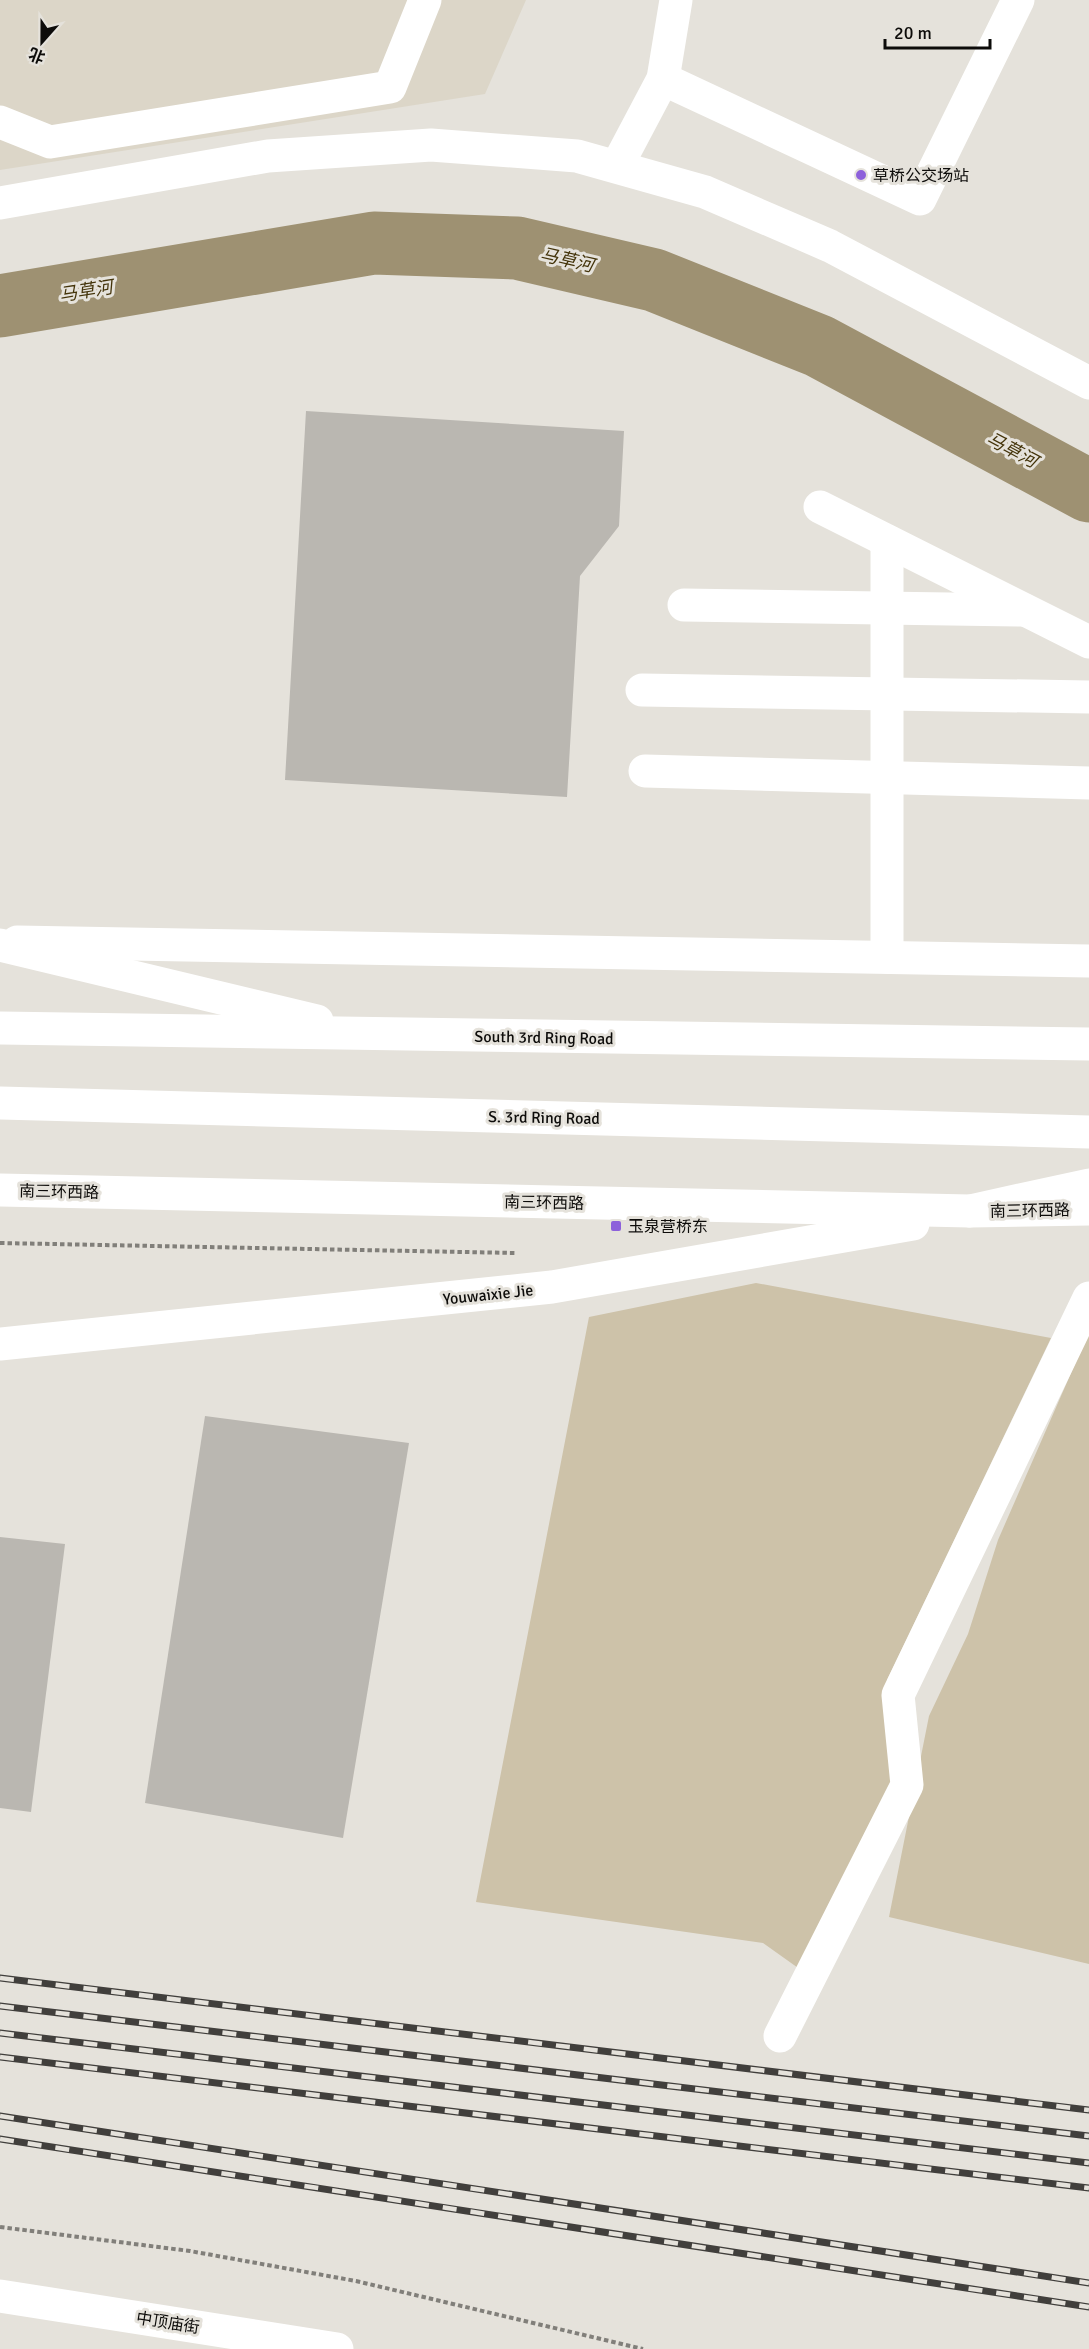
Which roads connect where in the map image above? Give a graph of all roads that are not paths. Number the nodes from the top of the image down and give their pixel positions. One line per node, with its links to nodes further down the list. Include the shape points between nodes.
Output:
1 (424, 0): 5 (main road, via 390,87 50,142)
2 (676, 0): 4 (main road)
3 (1018, 0): 4 (main road, via 920,199)
4 (663, 79): 6 (main road)
5 (0, 122)
6 (617, 166): 7 (main road, via 578,156 431,145 268,156); 8 (main road, via 705,192 830,246)
7 (0, 203)
8 (1089, 383)
9 (820, 507): 10 (main road)
10 (887, 541): 12 (main road); 13 (main road)
11 (684, 605): 12 (main road)
12 (887, 608): 13 (main road); 16 (main road)
13 (1024, 610): 14 (main road)
14 (1089, 642)
15 (642, 690): 16 (main road)
16 (887, 694): 17 (main road); 19 (main road)
17 (1089, 697)
18 (645, 771): 19 (main road)
19 (887, 778): 20 (main road); 22 (main road)
20 (1089, 783)
21 (0, 943): 22 (main road); 25 (main road)
22 (887, 957): 23 (main road)
23 (1089, 961)
24 (0, 1028): 25 (main road, South 3rd Ring Road)
25 (377, 1035): 26 (main road, South 3rd Ring Road)
26 (1089, 1044)
27 (0, 1103): 28 (main road, S. 3rd Ring Road)
28 (1089, 1132)
29 (1089, 1185): 32 (main road)
30 (0, 1190): 32 (main road, 南三环西路)
31 (1089, 1209): 32 (main road, 南三环西路)
32 (970, 1211): 34 (main road, Youwaixie Jie, via 883,1230 552,1287)
33 (1089, 1298): 35 (main road, via 898,1695 908,1785)
34 (0, 1344)
35 (780, 2036)
36 (0, 2296): 37 (main road, 中顶庙街)
37 (337, 2349)

